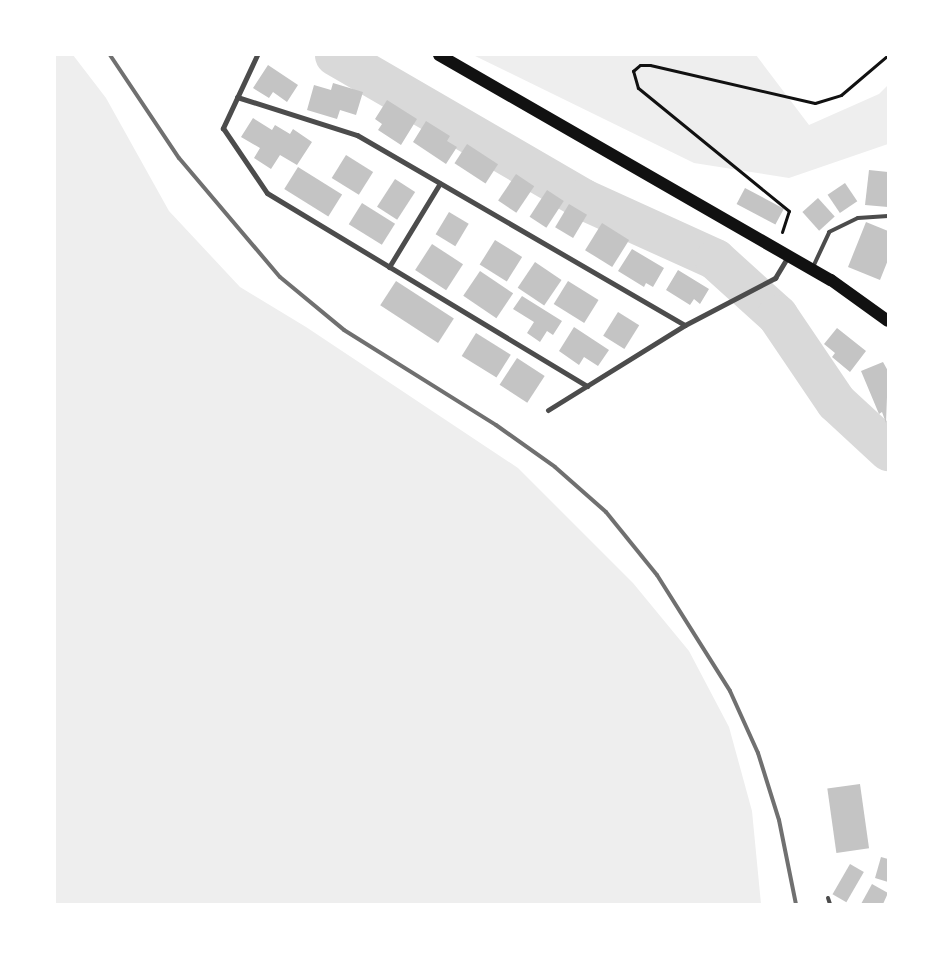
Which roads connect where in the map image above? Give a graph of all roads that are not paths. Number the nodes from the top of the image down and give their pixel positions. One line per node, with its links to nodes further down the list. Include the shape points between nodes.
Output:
1 (257, 55): 3 (street)
2 (439, 55): 6 (main road)
3 (237, 98): 4 (street, via 357,135); 7 (street, via 223,128 267,193)
4 (440, 183): 7 (street); 10 (street)
5 (888, 216): 8 (lane, via 858,218 829,232)
6 (788, 256): 8 (main road); 10 (street, via 775,278)
7 (389, 266): 11 (street)
8 (812, 269): 9 (main road)
9 (888, 321)
10 (685, 325): 11 (street)
11 (587, 386): 12 (street)
12 (548, 410)
13 (828, 898): 14 (lane)
14 (830, 904)

